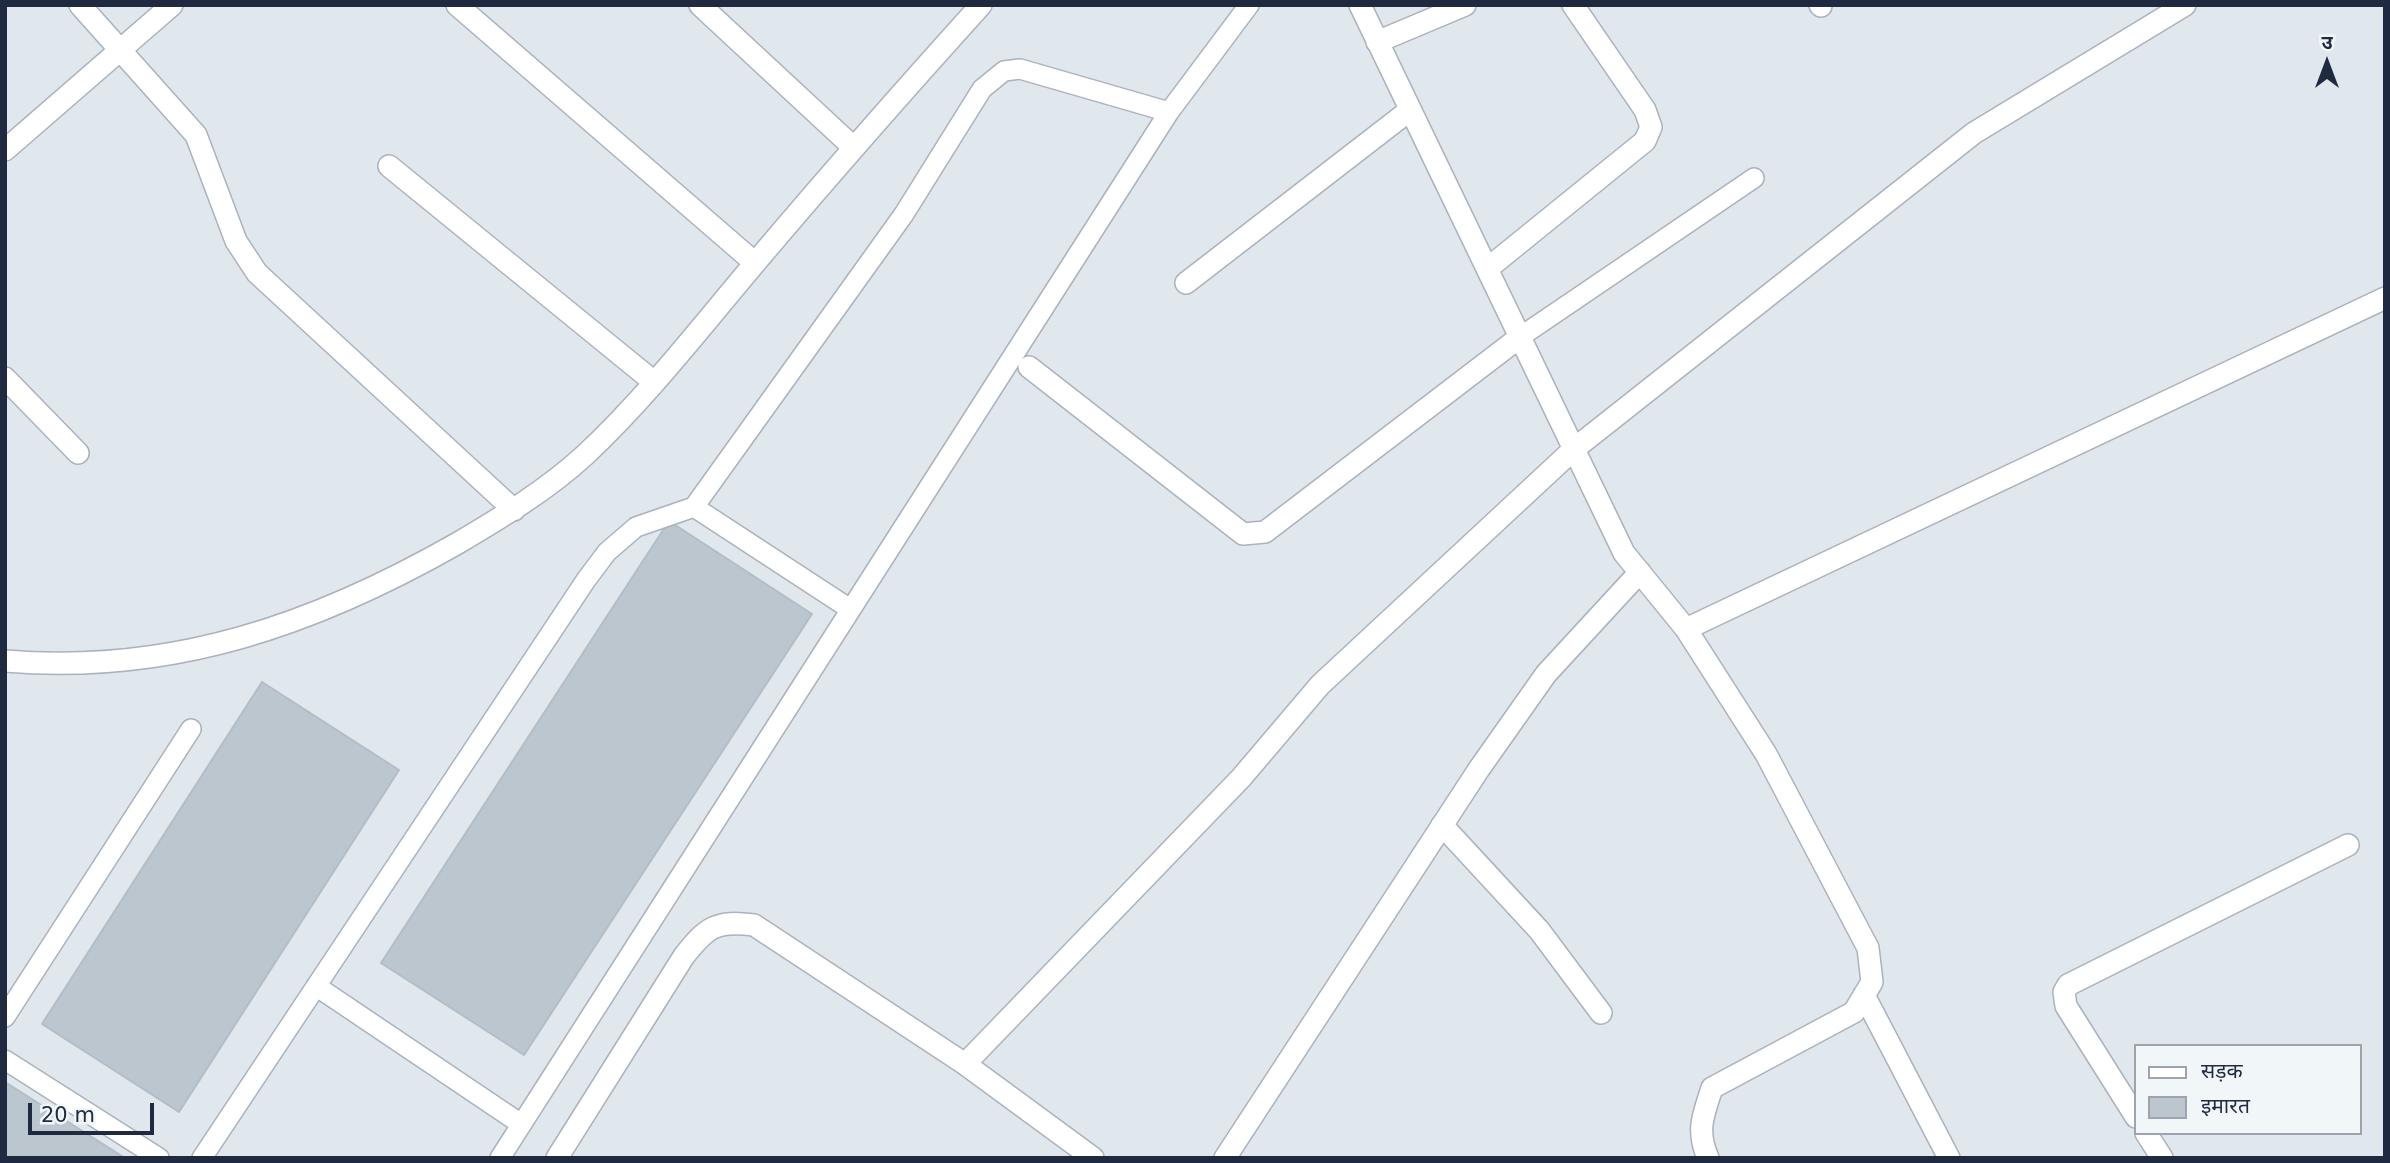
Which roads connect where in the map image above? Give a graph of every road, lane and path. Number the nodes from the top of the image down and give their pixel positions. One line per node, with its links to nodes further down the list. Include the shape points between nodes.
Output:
1 (80, 5): 13 (street)
2 (172, 5): 13 (street)
3 (457, 5): 20 (street)
4 (700, 5): 16 (street)
5 (1249, 5): 15 (lane)
6 (1360, 5): 12 (street)
7 (1465, 5): 12 (street)
8 (1573, 5): 21 (street, via 1646,110 1651,127 1645,141)
9 (2185, 5): 11 (street)
10 (973, 8): 16 (street)
11 (2158, 12): 28 (street, via 1974,133)
12 (1377, 42): 14 (street)
13 (120, 48): 17 (street); 31 (street, via 196,135 236,241 257,273)
14 (1410, 110): 21 (street); 22 (street)
15 (1169, 112): 30 (lane, via 1020,69 991,79 904,214); 33 (lane)
16 (853, 147): 20 (street)
17 (5, 150)
18 (389, 166): 27 (street)
19 (1754, 178): 24 (lane)
20 (755, 263): 27 (street)
21 (1487, 269): 24 (street)
22 (1186, 283)
23 (2385, 298): 34 (street)
24 (1520, 337): 25 (street, via 1254,536 1243,534); 28 (street)
25 (1029, 367)
26 (6, 380): 29 (street)
27 (654, 382): 31 (street, via 584,456)
28 (1574, 449): 32 (street, via 1624,553); 44 (street, via 1320,685 1241,778)
29 (78, 453)
30 (694, 507): 33 (lane); 39 (lane, via 636,527 607,552)
31 (514, 510): 35 (street, via 400,576 288,625 195,650 130,659)
32 (1640, 572): 34 (street); 37 (street, via 1546,674)
33 (850, 609): 46 (lane)
34 (1686, 629): 40 (street, via 1766,754 1868,948 1872,982)
35 (5, 661)
36 (191, 729): 42 (lane)
37 (1442, 825): 41 (street, via 1538,930); 53 (street)
38 (2348, 845): 45 (street, via 2068,985 2066,1006)
39 (316, 986): 46 (lane); 49 (lane)
40 (1864, 995): 54 (street, via 1854,1012 1712,1088 1700,1140); 55 (street)
41 (1601, 1013)
42 (5, 1017)
43 (5, 1060): 48 (lane)
44 (965, 1064): 51 (street, via 754,925 727,922 703,932 684,956); 52 (street)
45 (2134, 1114)
46 (521, 1124): 50 (lane)
47 (2147, 1135): 56 (street)
48 (159, 1158)
49 (202, 1158)
50 (500, 1158)
51 (557, 1158)
52 (1093, 1158)
53 (1225, 1158)
54 (1708, 1158)
55 (1949, 1158)
56 (2162, 1158)

